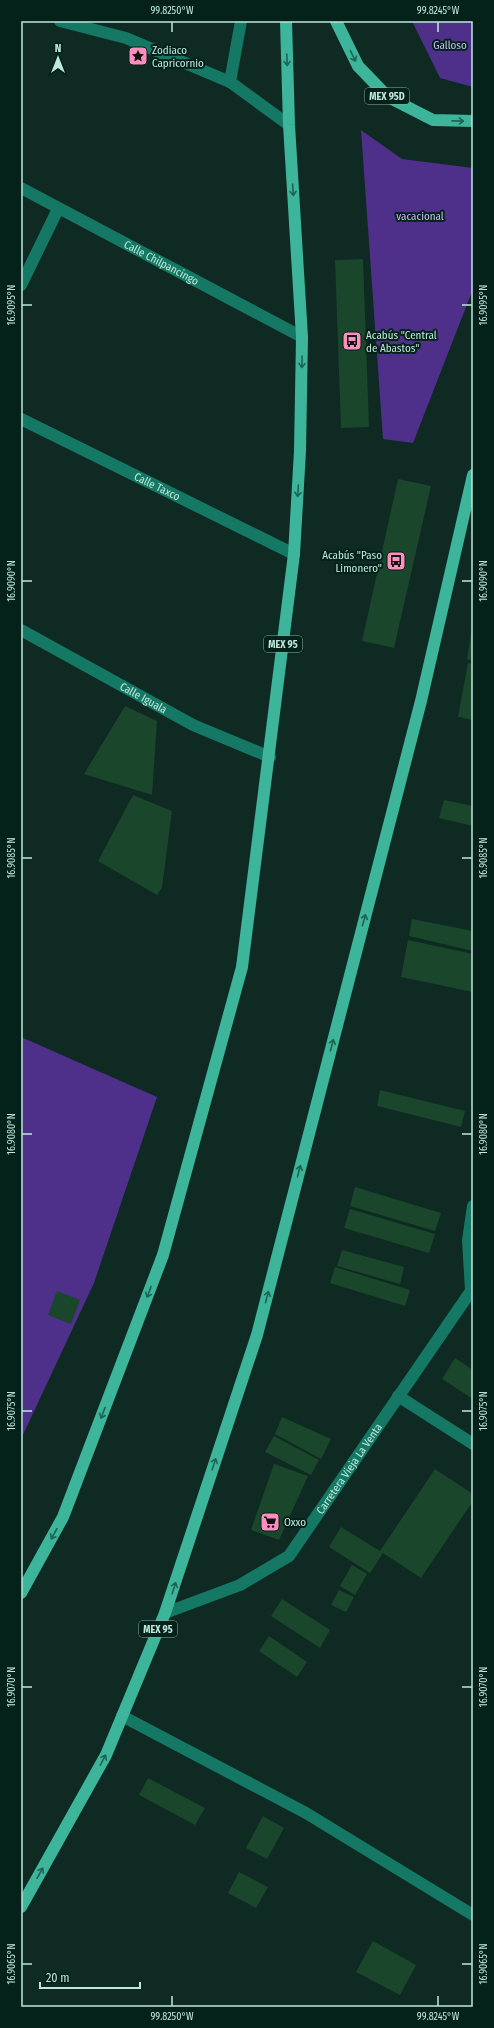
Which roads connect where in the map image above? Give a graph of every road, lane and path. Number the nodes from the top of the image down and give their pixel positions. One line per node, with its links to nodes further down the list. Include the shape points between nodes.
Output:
1 (60, 21): 5 (street, via 126,38)
2 (241, 21): 5 (street)
3 (286, 21): 7 (highway, MEX 95, one-way to 7)
4 (336, 21): 6 (highway, MEX 95D, one-way to 6, via 358,66 388,97 433,120)
5 (230, 82): 7 (street)
6 (473, 121)
7 (289, 125): 11 (highway, MEX 95, one-way to 11)
8 (21, 188): 9 (street, Calle Chilpancingo)
9 (58, 209): 10 (street); 11 (street, Calle Chilpancingo)
10 (21, 285)
11 (302, 337): 14 (highway, MEX 95, one-way to 14, via 300,451)
12 (21, 418): 14 (street, Calle Taxco)
13 (473, 475): 22 (highway, MEX 95, one-way to 13, via 257,1335 421,701)
14 (294, 554): 16 (highway, MEX 95)
15 (21, 630): 16 (street, Calle Iguala, via 192,724)
16 (270, 757): 21 (highway, MEX 95, one-way to 21, via 242,967 163,1255 63,1517)
17 (473, 1206): 18 (street, via 468,1240)
18 (472, 1289): 19 (street, Carretera Vieja La Venta)
19 (398, 1396): 20 (street); 22 (street, Carretera Vieja La Venta, via 289,1556 240,1585)
20 (473, 1444)
21 (21, 1594)
22 (165, 1613): 23 (highway, MEX 95)
23 (122, 1716): 24 (highway, MEX 95, one-way to 23, via 106,1755); 25 (street, via 306,1813)
24 (21, 1908)
25 (473, 1915)

